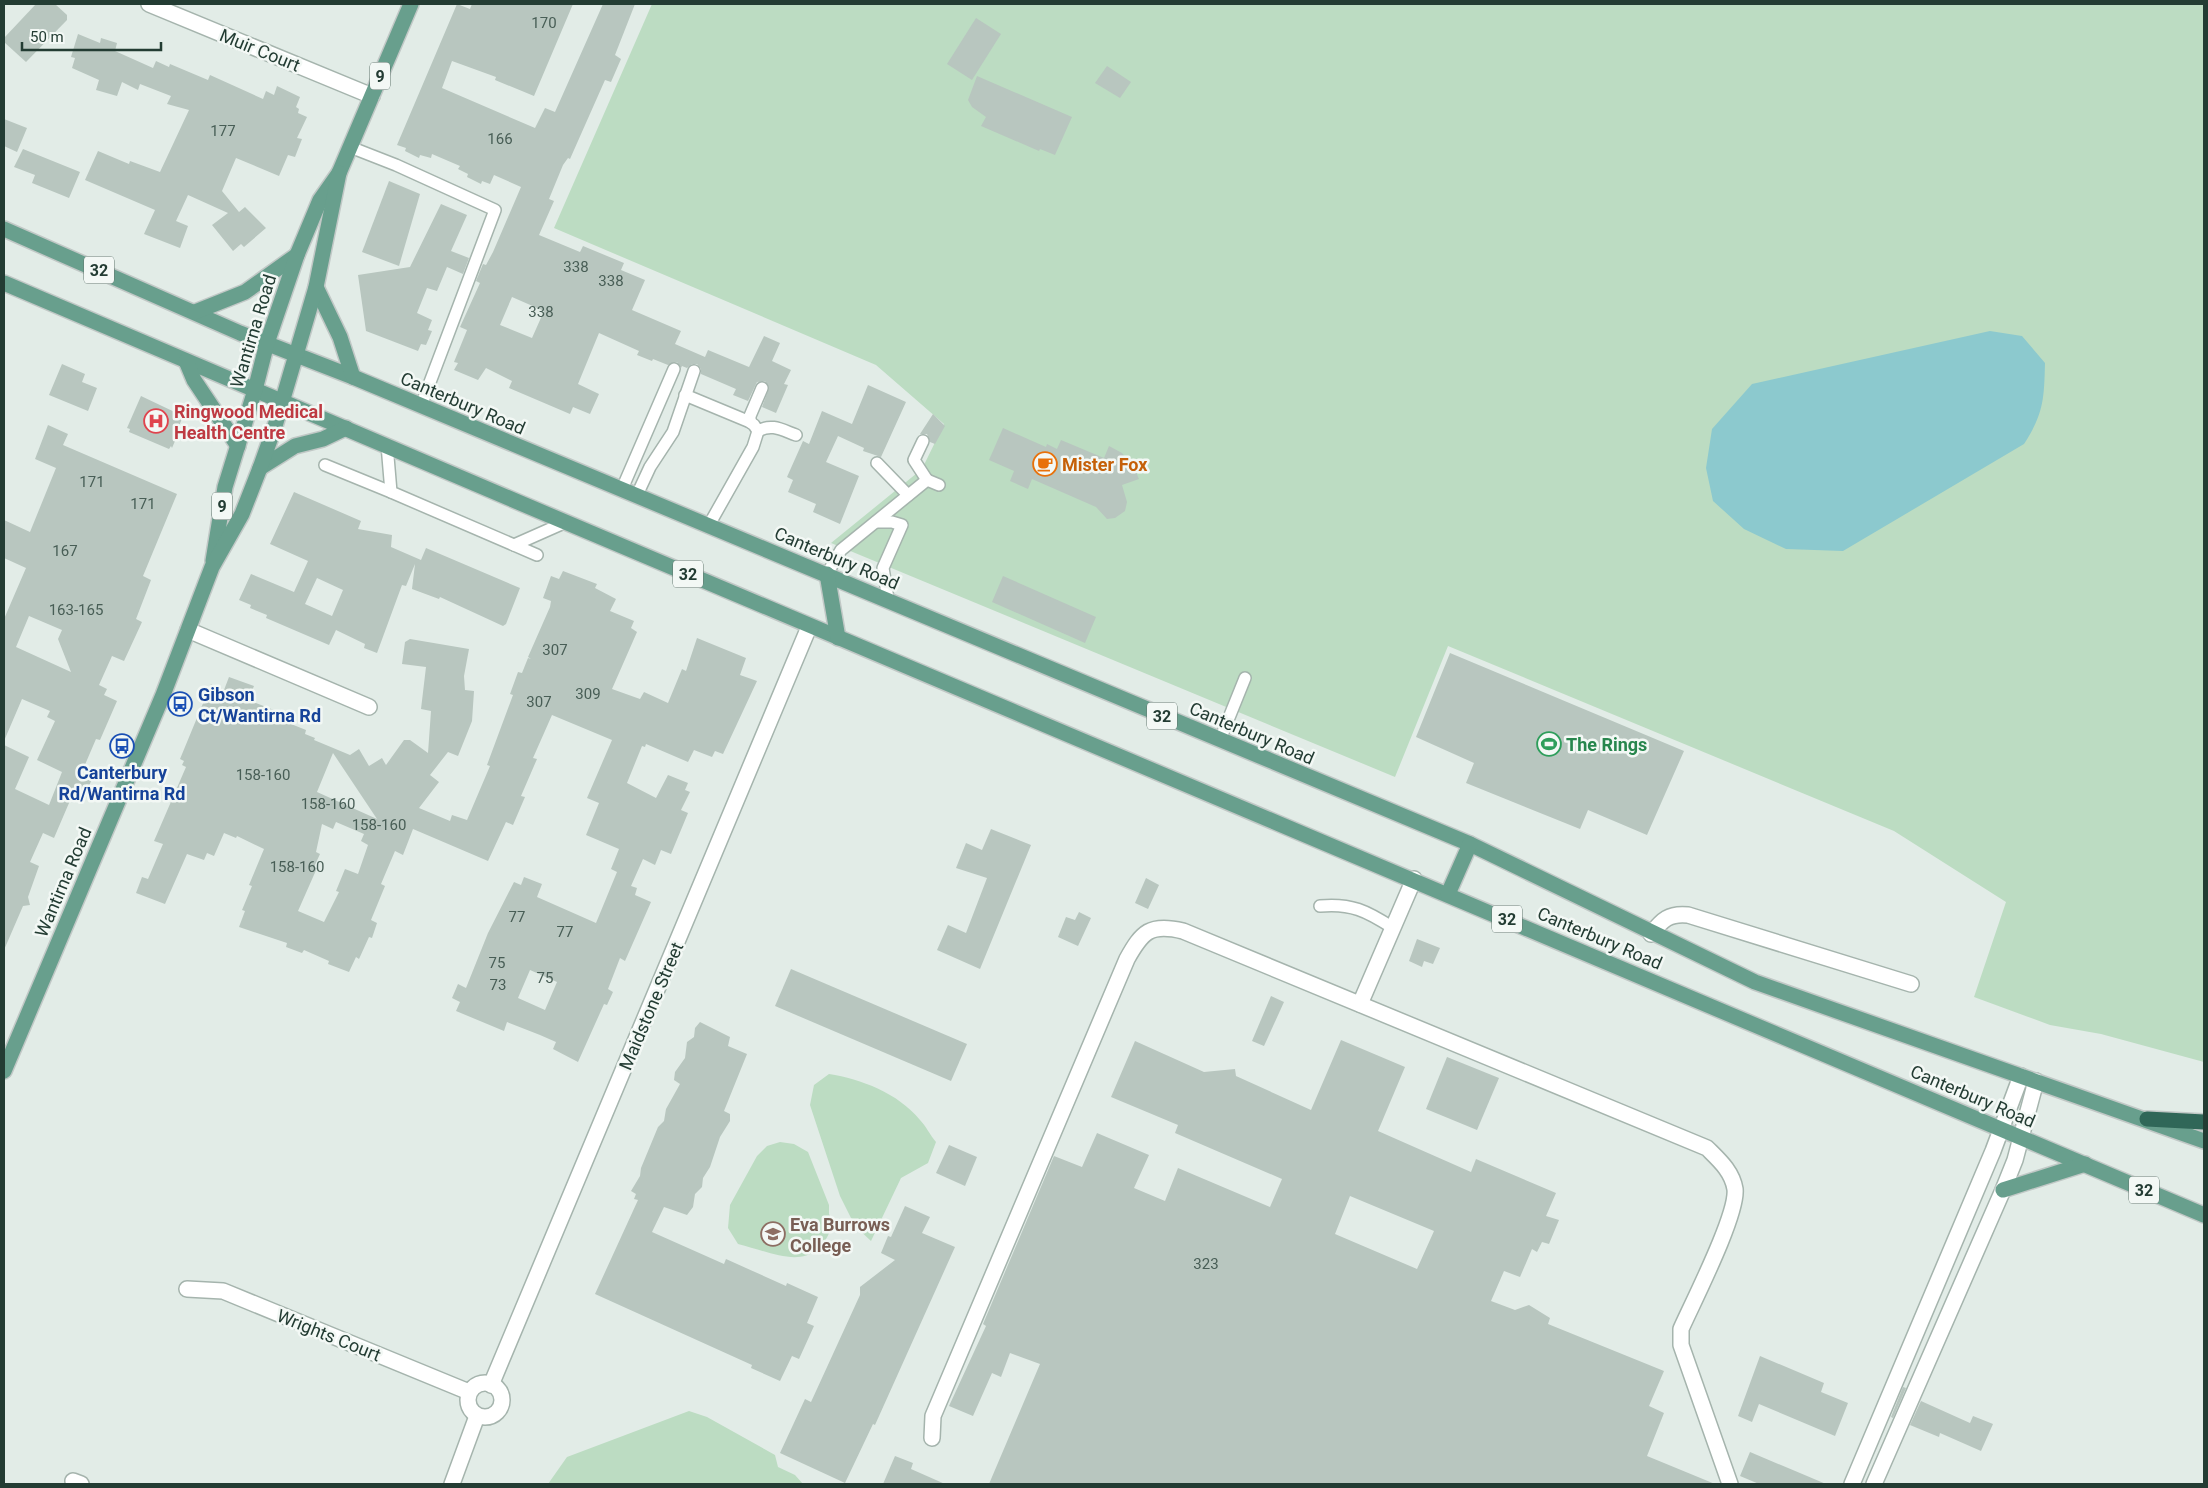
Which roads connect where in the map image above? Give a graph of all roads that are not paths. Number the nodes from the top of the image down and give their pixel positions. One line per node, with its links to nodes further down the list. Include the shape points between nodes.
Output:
1 (149, 4): 3 (street, Muir Court)
2 (411, 4): 3 (main road, Wantirna Road / 9)
3 (372, 96): 4 (main road, Wantirna Road / 9)
4 (350, 147): 5 (main road, Wantirna Road / 9); 21 (lane, via 495,210)
5 (339, 173): 7 (main road, Wantirna Road / 9, via 320,200); 9 (main road, Wantirna Road / 9)
6 (4, 229): 10 (main road, Canterbury Road / 32)
7 (296, 255): 10 (main road, via 245,292); 11 (main road, Wantirna Road / 9)
8 (4, 283): 13 (main road, Canterbury Road / 32)
9 (316, 287): 12 (main road, Wantirna Road / 9); 16 (main road, via 340,337)
10 (195, 312): 11 (main road, Canterbury Road / 32)
11 (267, 343): 12 (main road, Canterbury Road / 32); 18 (main road, Wantirna Road / 9)
12 (295, 353): 16 (main road, Canterbury Road / 32); 20 (main road, Wantirna Road / 9)
13 (186, 361): 18 (main road, Canterbury Road / 32); 27 (main road, via 194,380)
14 (674, 369): 33 (lane)
15 (694, 371): 19 (lane)
16 (353, 377): 21 (main road, Canterbury Road / 32)
17 (762, 388): 22 (lane, via 750,416)
18 (255, 390): 20 (main road, Canterbury Road / 32); 27 (main road, Wantirna Road / 9)
19 (685, 395): 22 (lane); 35 (lane, via 673,432 650,467)
20 (282, 400): 23 (main road, Canterbury Road / 32); 30 (main road, Wantirna Road / 9)
21 (422, 406): 33 (main road, Canterbury Road / 32)
22 (754, 426): 24 (lane, via 775,427); 39 (lane, via 753,447)
23 (346, 428): 26 (main road, Canterbury Road / 32); 30 (main road, via 323,439 295,446)
24 (796, 435)
25 (923, 441): 31 (lane, via 914,460)
26 (387, 445): 34 (lane); 37 (main road, Canterbury Road / 32)
27 (238, 446): 42 (main road, Wantirna Road / 9, via 225,487)
28 (877, 463): 36 (lane, via 893,471)
29 (325, 465): 34 (lane)
30 (260, 468): 42 (main road, Wantirna Road / 9, via 242,514)
31 (927, 480): 32 (lane); 36 (lane)
32 (939, 485)
33 (622, 489): 35 (main road, Canterbury Road / 32)
34 (391, 492): 40 (lane)
35 (637, 495): 39 (main road, Canterbury Road / 32)
36 (908, 495): 38 (lane)
37 (566, 522): 40 (lane); 45 (main road, Canterbury Road / 32)
38 (876, 522): 43 (lane, via 841,550); 44 (lane, via 902,526 884,568)
39 (709, 525): 43 (main road, Canterbury Road / 32)
40 (514, 546): 41 (lane)
41 (537, 555)
42 (212, 568): 46 (main road, Wantirna Road / 9)
43 (828, 574): 44 (main road, Canterbury Road / 32); 47 (main road)
44 (888, 599): 50 (main road, Canterbury Road / 32)
45 (809, 626): 47 (main road, Canterbury Road / 32); 71 (street, Maidstone Street)
46 (188, 630): 49 (street); 59 (main road, Wantirna Road / 9)
47 (838, 638): 52 (main road, Canterbury Road / 32)
48 (1245, 678): 50 (lane)
49 (369, 708)
50 (1220, 740): 51 (main road, Canterbury Road / 32)
51 (1470, 844): 53 (main road); 56 (main road, Canterbury Road / 32)
52 (1414, 879): 53 (main road, Canterbury Road / 32); 55 (street)
53 (1448, 894): 64 (main road, Canterbury Road / 32)
54 (1320, 906): 55 (lane, via 1350,906)
55 (1393, 928): 58 (street)
56 (1651, 934): 57 (street, Canterbury Road, via 1665,917 1688,915); 60 (main road, Canterbury Road / 32, via 1755,982)
57 (1910, 984)
58 (1360, 1004): 74 (street, via 1183,931 1165,927 1151,929 1138,939 1126,959 933,1416); 76 (street, via 1706,1148 1727,1168 1735,1199 1681,1329 1681,1345)
59 (6, 1062)
60 (2020, 1076): 61 (main road, Canterbury Road / 32); 64 (street)
61 (2036, 1081): 62 (main road, Canterbury Road / 32); 65 (street)
62 (2147, 1120): 63 (highway); 66 (main road, Canterbury Road / 32)
63 (2204, 1122)
64 (2002, 1129): 65 (main road, Canterbury Road / 32); 77 (street)
65 (2022, 1137): 67 (main road, Canterbury Road / 32); 68 (street)
66 (2204, 1141)
67 (2085, 1164): 68 (main road); 69 (main road, Canterbury Road / 32)
68 (2003, 1190): 78 (street)
69 (2204, 1215)
70 (187, 1289): 72 (street, Wrights Court, via 223,1291)
71 (491, 1384): 72 (street, via 479,1384); 73 (street, via 501,1394 500,1408 491,1416)
72 (469, 1392): 73 (street, via 468,1406)
73 (477, 1416): 75 (street)
74 (932, 1438)
75 (452, 1484)
76 (1730, 1484)
77 (1852, 1484)
78 (1874, 1484)

